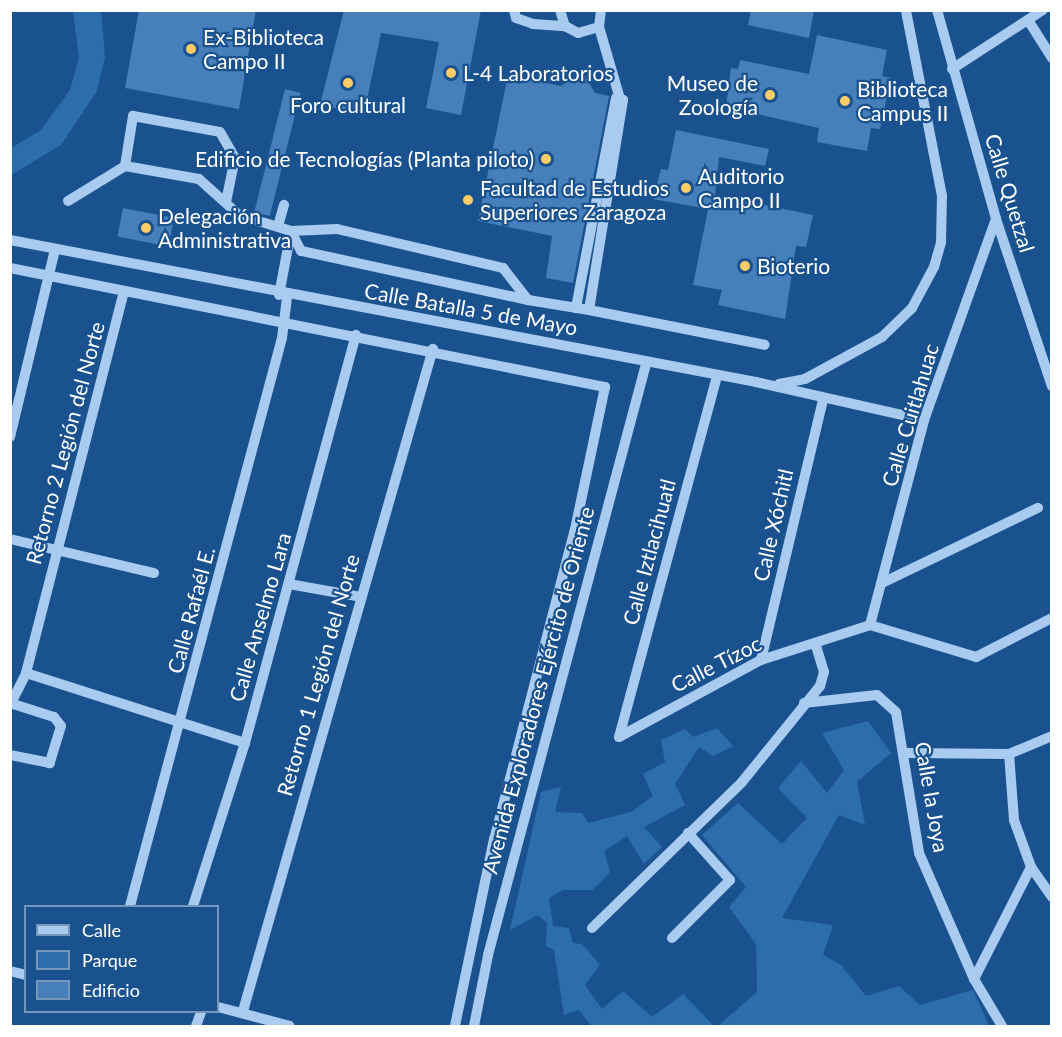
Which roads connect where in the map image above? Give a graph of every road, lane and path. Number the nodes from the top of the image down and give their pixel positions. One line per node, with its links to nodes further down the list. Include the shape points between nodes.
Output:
1 (514, 10): 8 (street, via 516,18 533,24)
2 (560, 10): 8 (street)
3 (602, 10): 9 (street)
4 (906, 10): 35 (street, Calle Cuitlahuac, via 942,196 942,242 934,267 912,308 867,348 805,380)
5 (936, 10): 11 (street, Calle Quetzal)
6 (1043, 10): 7 (street)
7 (1028, 20): 10 (street); 11 (street)
8 (565, 26): 9 (street, via 578,33)
9 (599, 27): 12 (street)
10 (1052, 58)
11 (952, 69): 17 (street, Calle Quetzal)
12 (620, 99): 27 (street); 28 (street)
13 (125, 166): 14 (street); 15 (street, via 200,179); 15 (street, via 132,116 220,132 235,158)
14 (68, 201)
15 (226, 202): 18 (street, via 239,215)
16 (284, 205): 18 (street)
17 (996, 219): 36 (street, Calle Quetzal); 38 (street, Calle Cuitlahuac)
18 (278, 226): 19 (street)
19 (291, 231): 25 (street, Calle Rafaél E.); 26 (street, via 302,251); 26 (street, via 337,229 486,263 502,268)
20 (10, 240): 21 (street, Calle Batalla 5 de Mayo)
21 (56, 249): 23 (street); 25 (street, Calle Batalla 5 de Mayo)
22 (10, 268): 23 (street)
23 (49, 276): 24 (street); 39 (street)
24 (124, 292): 29 (street); 42 (street, Retorno 2 Legión del Norte)
25 (283, 296): 29 (street, Calle Rafaél E.); 33 (street, Calle Batalla 5 de Mayo)
26 (528, 300): 27 (street)
27 (576, 308): 28 (street)
28 (589, 310): 31 (street)
29 (285, 322): 30 (street); 54 (street, Calle Rafaél E.)
30 (356, 335): 32 (street); 45 (street, Calle Anselmo Lara)
31 (765, 345)
32 (433, 349): 46 (street, Retorno 1 Legión del Norte); 68 (street, Avenida Exploradores Ejército de Oriente, via 602,384 607,395)
33 (646, 364): 34 (street, Calle Batalla 5 de Mayo); 69 (street, Avenida Exploradores Ejército de Oriente)
34 (717, 377): 35 (street, Calle Batalla 5 de Mayo); 56 (street, Calle Iztlacihuatl)
35 (756, 382): 37 (street, Calle Batalla 5 de Mayo)
36 (1052, 386)
37 (823, 399): 38 (street, Calle Batalla 5 de Mayo); 50 (street, Calle Xóchitl)
38 (924, 420): 44 (street, Calle Cuitlahuac)
39 (10, 436)
40 (1038, 508): 44 (street)
41 (10, 539): 42 (street)
42 (57, 549): 43 (street); 51 (street, Retorno 2 Legión del Norte)
43 (154, 573)
44 (884, 582): 48 (street, Calle Cuitlahuac)
45 (289, 584): 46 (street); 57 (street, Calle Anselmo Lara)
46 (361, 597): 72 (street, Retorno 1 Legión del Norte)
47 (1052, 618): 48 (street, via 976,657)
48 (870, 625): 49 (street, Calle Tízoc)
49 (814, 643): 50 (street, Calle Tízoc); 52 (street, via 823,680)
50 (761, 660): 56 (street, Calle Tízoc)
51 (26, 673): 53 (street, Retorno 2 Legión del Norte); 54 (street)
52 (804, 703): 58 (street, Calle la Joya, via 877,695 896,712); 61 (street, via 742,782)
53 (11, 704): 60 (street, via 54,717 61,726 50,763)
54 (181, 722): 57 (street); 64 (street, Calle Rafaél E.)
55 (1052, 736): 59 (street)
56 (619, 737)
57 (245, 743): 65 (street, Calle Anselmo Lara)
58 (906, 753): 59 (street); 70 (street, Calle la Joya, via 919,853)
59 (1009, 754): 62 (street, via 1014,820)
60 (10, 755)
61 (688, 833): 66 (street); 67 (street, via 730,880)
62 (1031, 867): 63 (street); 70 (street)
63 (1052, 897)
64 (130, 905)
65 (193, 905)
66 (592, 928)
67 (672, 938)
68 (471, 951): 69 (street); 74 (street, Avenida Exploradores Ejército de Oriente)
69 (488, 955): 75 (street, Avenida Exploradores Ejército de Oriente)
70 (974, 979): 76 (street, Calle la Joya)
71 (219, 1007): 72 (street)
72 (243, 1011): 73 (street)
73 (290, 1026)
74 (455, 1026)
75 (474, 1026)
76 (1002, 1026)

